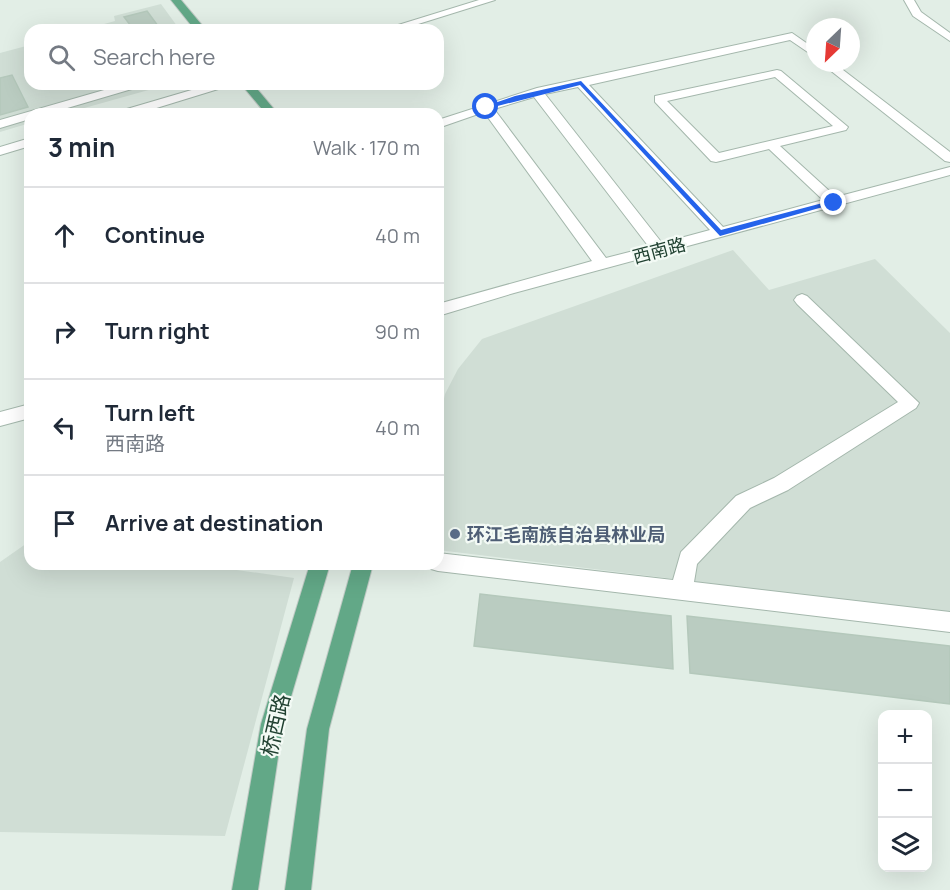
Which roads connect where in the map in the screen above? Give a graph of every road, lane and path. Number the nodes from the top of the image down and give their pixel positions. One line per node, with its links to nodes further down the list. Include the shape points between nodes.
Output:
1 (176, 0): 4 (main road)
2 (490, 0): 5 (street)
3 (909, 0): 6 (street, via 917,14)
4 (196, 24)
5 (408, 24)
6 (950, 38)
7 (806, 47): 9 (street, via 792,36)
8 (839, 72): 24 (street)
9 (581, 83): 13 (street); 27 (street)
10 (117, 90): 15 (street)
11 (204, 90): 16 (street)
12 (252, 90): 17 (main road)
13 (537, 93): 14 (street); 28 (street)
14 (486, 107): 19 (street); 29 (street)
15 (56, 108)
16 (144, 108)
17 (267, 108)
18 (24, 117): 20 (street)
19 (444, 122)
20 (0, 124)
21 (24, 144): 23 (street)
22 (772, 145): 22 (street, via 842,127 777,73 659,99 716,158); 26 (street)
23 (0, 151)
24 (950, 158)
25 (950, 171): 26 (street, 西南路)
26 (834, 203): 27 (street, 西南路)
27 (720, 233): 28 (street, 西南路)
28 (659, 250): 29 (street, 西南路)
29 (603, 265): 31 (street, 西南路)
30 (802, 300): 37 (street, via 910,403 781,484 743,502 688,559)
31 (444, 308)
32 (24, 413): 33 (street)
33 (0, 419)
34 (444, 563): 37 (street)
35 (318, 570): 39 (main road, 桥西路, via 272,724)
36 (361, 570): 40 (main road, via 318,729)
37 (683, 590): 38 (street)
38 (950, 622)
39 (245, 890)
40 (298, 890)

